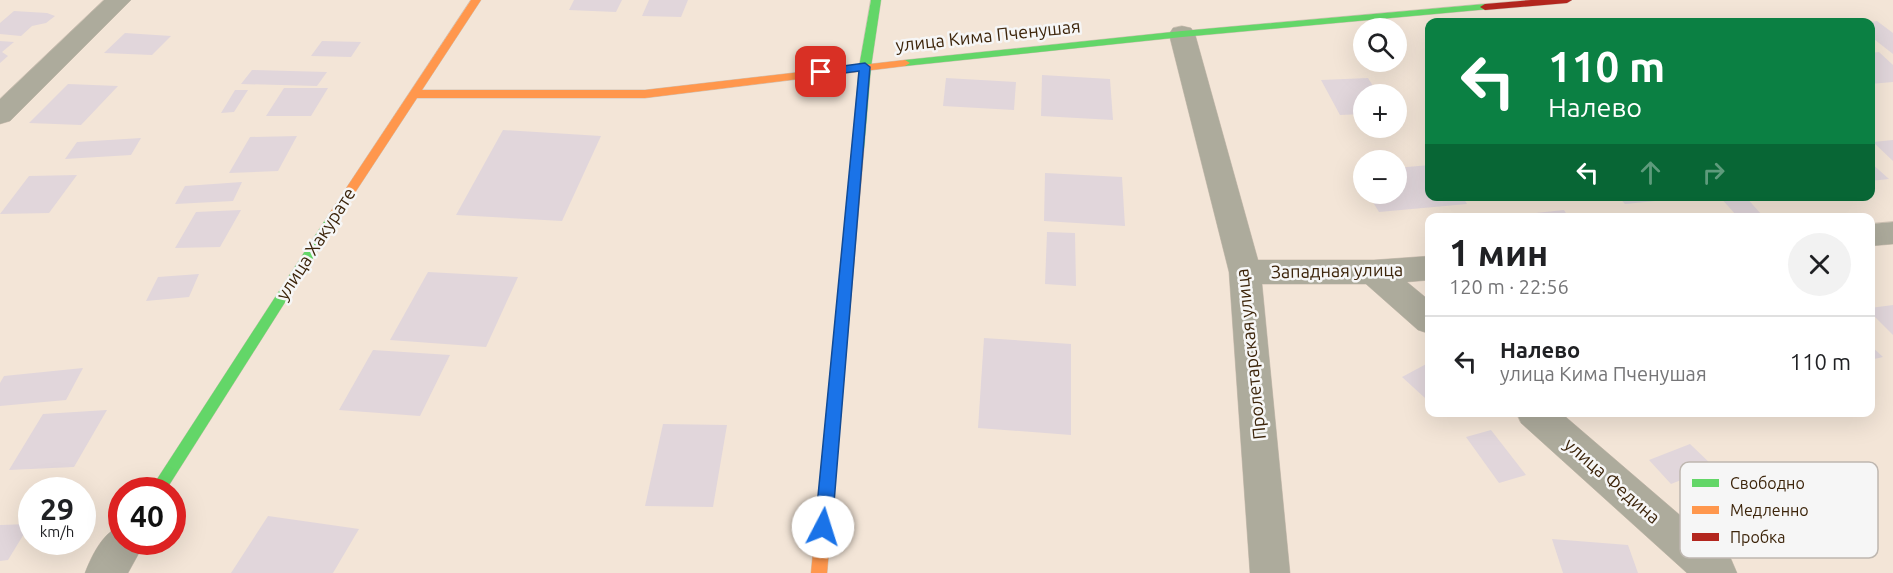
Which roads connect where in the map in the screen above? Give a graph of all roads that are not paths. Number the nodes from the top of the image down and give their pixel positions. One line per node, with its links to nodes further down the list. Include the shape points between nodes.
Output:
1 (118, 0): 8 (street)
2 (476, 0): 7 (street, улица Хакурате)
3 (876, 0): 6 (street)
4 (1567, 0): 5 (street, улица Кима Пченушая)
5 (1182, 34): 6 (street, улица Кима Пченушая); 12 (street, Пролетарская улица)
6 (865, 67): 7 (street, улица Кима Пченушая, via 645,94); 21 (street)
7 (412, 94): 16 (street, улица Хакурате)
8 (0, 115)
9 (1893, 233): 10 (street)
10 (1875, 235)
11 (1425, 268): 13 (street, Западная улица)
12 (1245, 272): 13 (street, Западная улица); 22 (street, Пролетарская улица)
13 (1374, 272): 14 (street)
14 (1425, 317)
15 (1540, 417): 17 (street, улица Федина)
16 (166, 477)
17 (1680, 540)
18 (117, 555): 20 (street)
19 (1700, 558): 23 (street, улица Федина)
20 (105, 573)
21 (819, 573)
22 (1270, 573)
23 (1717, 573)

